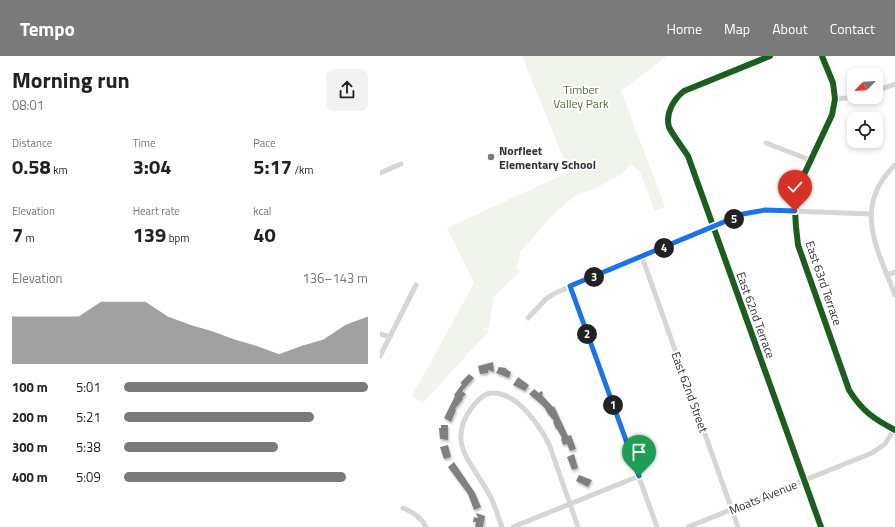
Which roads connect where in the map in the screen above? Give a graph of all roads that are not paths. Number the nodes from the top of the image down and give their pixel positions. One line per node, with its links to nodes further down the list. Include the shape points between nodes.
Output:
1 (770, 56): 14 (street, East 62nd Terrace, via 684,91 672,104 668,117 669,126 688,156)
2 (822, 56): 6 (street, East 63rd Terrace)
3 (895, 84): 4 (street)
4 (883, 88)
5 (847, 98): 6 (street)
6 (835, 99): 8 (street, East 63rd Terrace, via 832,115)
7 (766, 143): 8 (street)
8 (810, 160): 12 (street, East 63rd Terrace, via 800,183)
9 (401, 164): 11 (street)
10 (895, 165): 13 (street, via 879,185)
11 (380, 173)
12 (795, 211): 13 (street); 14 (street, via 755,211); 25 (street, East 63rd Terrace, via 798,245 849,390 867,413)
13 (871, 214): 17 (street, via 872,233)
14 (713, 228): 15 (street); 27 (street, East 62nd Terrace)
15 (642, 257): 19 (street); 30 (street, East 62nd Street)
16 (895, 272): 17 (street)
17 (887, 275): 20 (street)
18 (416, 285): 23 (street)
19 (570, 286): 21 (street, via 546,299); 26 (street)
20 (895, 295)
21 (528, 318)
22 (380, 334): 23 (street)
23 (390, 337): 24 (street)
24 (380, 356)
25 (895, 429): 27 (street, Moats Avenue, via 885,444 872,453)
26 (639, 476): 28 (street); 35 (street)
27 (803, 481): 30 (street, Moats Avenue); 38 (street, East 62nd Terrace)
28 (570, 504): 32 (street, via 548,444 535,420 508,396 486,394 475,403 466,416 461,428 461,440 466,456 491,497); 33 (street); 34 (street)
29 (403, 508): 31 (street, via 414,513)
30 (732, 510): 36 (street, Moats Avenue); 37 (street, East 62nd Street)
31 (426, 527)
32 (502, 527)
33 (513, 527)
34 (578, 527)
35 (657, 527)
36 (688, 527)
37 (738, 527)
38 (821, 527)

